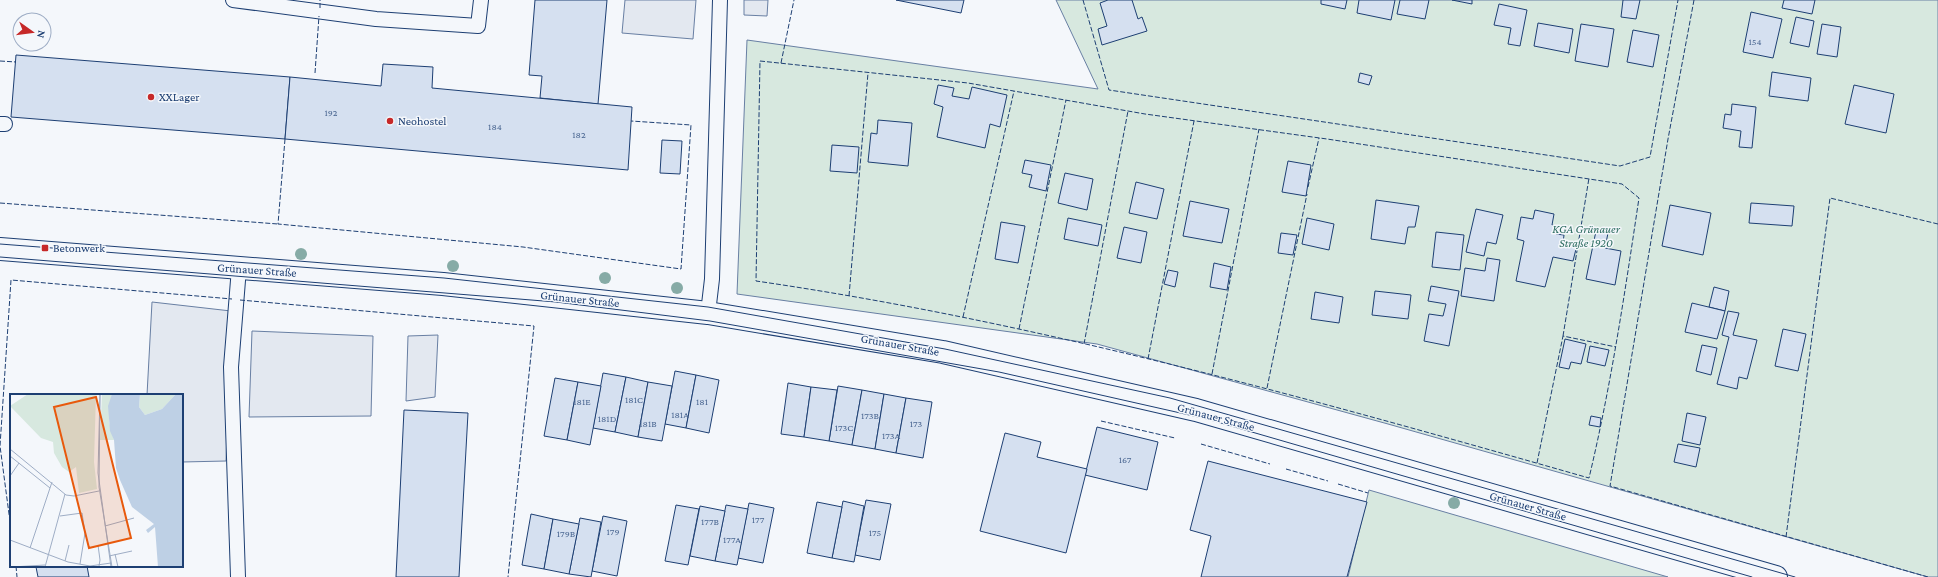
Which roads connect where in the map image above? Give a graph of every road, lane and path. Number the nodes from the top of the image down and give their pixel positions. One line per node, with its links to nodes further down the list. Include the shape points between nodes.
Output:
1 (233, 0): 2 (lane, via 376,20 478,26)
2 (481, 0)
3 (720, 0): 6 (lane, via 712,279)
4 (0, 249): 5 (main road, Grünauer Straße)
5 (239, 268): 6 (main road, Grünauer Straße, via 443,284); 7 (lane, via 231,367)
6 (708, 313): 8 (main road, Grünauer Straße, via 944,352 1196,410)
7 (238, 577)
8 (1776, 577)

